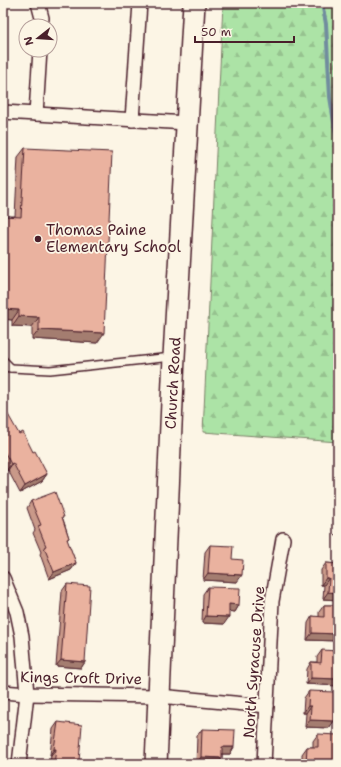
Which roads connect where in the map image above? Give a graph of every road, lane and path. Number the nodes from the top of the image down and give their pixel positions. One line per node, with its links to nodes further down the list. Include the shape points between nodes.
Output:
1 (38, 3): 4 (street)
2 (140, 3): 8 (street)
3 (194, 3): 9 (main road, Church Road)
4 (42, 18)
5 (40, 58): 7 (street)
6 (3, 112): 7 (street)
7 (36, 114): 8 (street)
8 (132, 120): 9 (street)
9 (187, 123): 10 (main road, Church Road)
10 (174, 356): 13 (lane, via 50,370); 18 (main road, Church Road)
11 (3, 360): 13 (lane)
12 (3, 367): 13 (lane)
13 (11, 368)
14 (284, 539): 19 (street, North Syracuse Drive, via 272,601)
15 (3, 578): 17 (street, via 17,612 21,630)
16 (3, 692): 17 (street, Kings Croft Drive)
17 (27, 694): 18 (street, Kings Croft Drive); 20 (street)
18 (159, 696): 19 (street, Kings Croft Drive); 21 (main road, Church Road)
19 (267, 706): 22 (street, North Syracuse Drive)
20 (19, 764)
21 (156, 764)
22 (264, 764)

